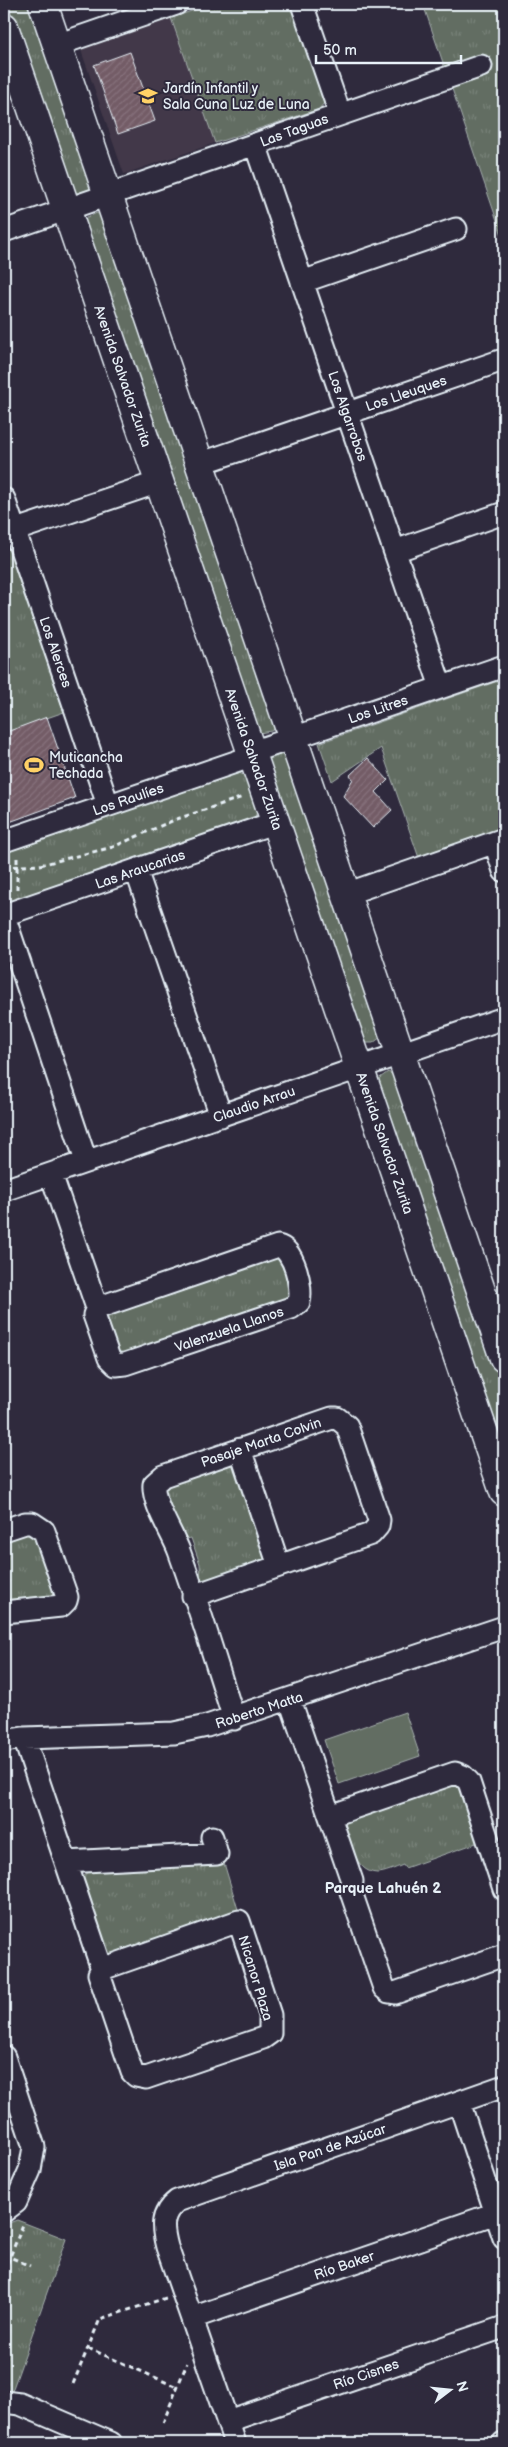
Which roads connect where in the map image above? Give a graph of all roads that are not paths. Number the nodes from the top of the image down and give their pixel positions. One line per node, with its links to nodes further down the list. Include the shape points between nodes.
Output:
1 (42, 4): 5 (main road)
2 (176, 4): 5 (street)
3 (302, 4): 7 (street)
4 (4, 26): 10 (main road, Avenida Salvador Zurita)
5 (57, 45): 9 (main road)
6 (482, 66): 7 (street, Las Taguas)
7 (340, 114): 8 (street, Las Taguas)
8 (255, 144): 9 (street, Las Taguas); 13 (street, Los Algarrobos)
9 (108, 196): 10 (street, Las Taguas); 16 (main road)
10 (66, 210): 12 (street, Las Taguas); 17 (main road, Avenida Salvador Zurita)
11 (456, 229): 13 (street)
12 (4, 231)
13 (302, 282): 15 (street, Los Algarrobos)
14 (500, 361): 15 (street, Los Lleuques)
15 (347, 413): 16 (street, Los Lleuques); 21 (street, Los Algarrobos)
16 (200, 464): 24 (main road)
17 (159, 482): 20 (street); 25 (main road, Avenida Salvador Zurita)
18 (4, 499): 20 (street, Los Alerces)
19 (504, 513): 21 (street)
20 (9, 532): 26 (street, Los Alerces)
21 (395, 551): 23 (street, Los Algarrobos)
22 (504, 666): 23 (street, Los Litres)
23 (441, 687): 24 (street, Los Litres)
24 (293, 738): 25 (street, Los Litres); 32 (main road)
25 (252, 754): 26 (street, Los Raulíes); 27 (main road, Avenida Salvador Zurita)
26 (108, 805): 28 (street, Los Raulíes)
27 (276, 822): 30 (street, Las Araucarias); 36 (main road, Avenida Salvador Zurita)
28 (10, 839)
29 (499, 841): 31 (street); 32 (street)
30 (136, 870): 33 (street, Las Araucarias); 37 (street)
31 (504, 871)
32 (346, 894): 35 (main road)
33 (4, 915): 38 (street)
34 (504, 1018): 35 (street, Claudio Arrau)
35 (400, 1054): 36 (street, Claudio Arrau); 42 (main road)
36 (359, 1068): 37 (street, Claudio Arrau); 44 (main road, Avenida Salvador Zurita)
37 (220, 1116): 38 (street, Claudio Arrau)
38 (86, 1161): 39 (street, Claudio Arrau)
39 (51, 1174): 40 (street, Claudio Arrau); 41 (street, Valenzuela Llanos)
40 (4, 1190)
41 (97, 1308): 41 (street, Valenzuela Llanos, via 94,1315 109,1358 116,1365 121,1365 291,1308 299,1302 301,1290 290,1255 278,1246)
42 (504, 1358)
43 (240, 1449): 46 (street); 46 (street, Pasaje Marta Colvin, via 338,1418 347,1426 379,1520 371,1534); 47 (street, Pasaje Marta Colvin, via 163,1476 154,1484 156,1498 179,1551)
44 (504, 1492)
45 (4, 1530): 48 (street, via 32,1523 44,1531 67,1596 61,1606)
46 (279, 1566): 47 (street, Pasaje Marta Colvin)
47 (193, 1596): 51 (street)
48 (4, 1612)
49 (504, 1627): 50 (street, Roberto Matta)
50 (290, 1700): 51 (street, Roberto Matta); 53 (street)
51 (234, 1719): 52 (street, Roberto Matta, via 174,1733)
52 (14, 1740): 55 (street)
53 (330, 1816): 56 (street, via 460,1774 469,1782); 57 (street, via 384,1988 395,1993)
54 (212, 1837): 55 (street, via 217,1854)
55 (66, 1862): 58 (street)
56 (504, 1889)
57 (504, 1956)
58 (102, 1969): 58 (street, Nicanor Plaza, via 239,1921 270,2016 270,2032 263,2038 146,2078 136,2076 99,1974)
59 (4, 2057): 62 (street, via 34,2147 30,2170)
60 (504, 2086): 61 (street, Isla Pan de Azúcar)
61 (459, 2102): 63 (street); 65 (street, Isla Pan de Azúcar, via 177,2200 163,2217 162,2224)
62 (10, 2207)
63 (496, 2213): 64 (street); 65 (street, Río Baker)
64 (504, 2238)
65 (195, 2327): 68 (street)
66 (504, 2327): 68 (street, Río Cisnes)
67 (4, 2402): 69 (street, via 20,2404)
68 (228, 2421): 70 (street)
69 (111, 2443)
70 (235, 2443)

